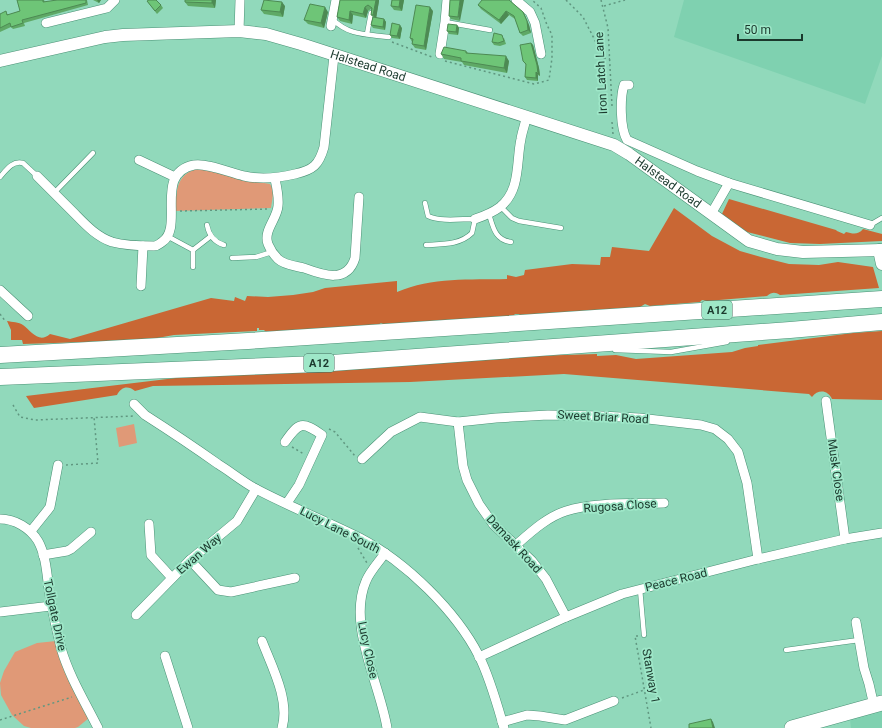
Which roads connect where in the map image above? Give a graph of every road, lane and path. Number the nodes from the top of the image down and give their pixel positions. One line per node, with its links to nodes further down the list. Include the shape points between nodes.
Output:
1 (115, 0): 13 (street, via 107,8)
2 (240, 0): 16 (street)
3 (336, 0): 14 (street)
4 (447, 0): 12 (street)
5 (516, 0): 20 (street, via 530,12 535,23)
6 (532, 0): 18 (path, via 541,8 552,35 549,80 534,84 511,79 431,57)
7 (566, 0): 22 (path, via 583,17 604,58)
8 (601, 0): 10 (path, Iron Latch Lane)
9 (625, 0): 10 (path)
10 (603, 6): 22 (path, Iron Latch Lane, via 608,28)
11 (371, 13): 17 (lane)
12 (445, 22): 15 (lane); 19 (street)
13 (46, 23)
14 (331, 23): 17 (lane, via 348,31)
15 (490, 30)
16 (239, 31): 21 (street, Halstead Road, via 266,34); 23 (street, Halstead Road, via 105,37)
17 (367, 34): 18 (lane)
18 (387, 39)
19 (440, 54)
20 (541, 54)
21 (334, 56): 26 (street, Halstead Road); 34 (street, via 321,158 316,165 303,172)
22 (610, 59): 25 (path, Iron Latch Lane)
23 (0, 61)
24 (629, 85): 35 (street, Halstead Road, via 624,85 622,94 623,133 627,140)
25 (612, 106)
26 (526, 118): 28 (street, Halstead Road); 39 (street, via 513,190)
27 (612, 122): 28 (path, Iron Latch Lane)
28 (614, 145): 43 (street, Halstead Road)
29 (93, 153): 36 (lane)
30 (139, 160): 33 (street)
31 (37, 176): 32 (lane, via 20,162 12,164); 36 (street)
32 (0, 177)
33 (175, 177): 34 (street, via 188,167 197,165 246,177); 41 (street)
34 (276, 179): 40 (street)
35 (730, 183): 43 (street, Halstead Road); 47 (street, Halstead Road)
36 (54, 193): 54 (street, via 89,229 113,242)
37 (359, 197): 56 (street, via 355,258 346,272 336,276 322,274 279,260)
38 (425, 203): 45 (lane, via 426,212 431,217)
39 (501, 207): 42 (street); 48 (lane, via 519,221)
40 (278, 208): 41 (path); 56 (street, via 268,231 267,240)
41 (171, 210): 49 (street, via 170,232)
42 (489, 214): 45 (street); 51 (lane, via 499,238)
43 (711, 214): 57 (street, Halstead Road, via 749,241 777,249)
44 (882, 218): 47 (lane)
45 (475, 219): 53 (lane, via 472,233 464,240)
46 (207, 225): 50 (lane)
47 (870, 225)
48 (561, 228)
49 (167, 236): 54 (street, via 157,246); 55 (lane)
50 (211, 236): 52 (lane); 55 (lane)
51 (511, 242)
52 (224, 245)
53 (426, 245)
54 (143, 246): 60 (street)
55 (193, 250): 59 (lane)
56 (272, 252): 58 (lane, via 256,257)
57 (881, 257)
58 (232, 258)
59 (193, 267)
60 (141, 286)
61 (0, 290): 64 (street)
62 (882, 299): 73 (highway, A12)
63 (0, 314): 65 (path)
64 (28, 316)
65 (6, 322)
66 (882, 322): 67 (highway, A12)
67 (790, 330): 68 (lane); 71 (highway, A12)
68 (745, 339)
69 (730, 341): 74 (lane, via 671,352)
70 (0, 345): 73 (highway, A12)
71 (552, 347): 72 (lane); 76 (highway, A12, via 318,364)
72 (600, 349)
73 (104, 350): 75 (highway, A12)
74 (608, 350)
75 (0, 355)
76 (84, 374): 77 (highway, A12); 78 (highway, A12)
77 (0, 377)
78 (0, 388)
79 (826, 401): 99 (street, Musk Close)
80 (134, 404): 82 (street, Lucy Lane South)
81 (13, 405): 83 (path, via 20,417 35,420)
82 (145, 415): 83 (path); 90 (street, Lucy Lane South)
83 (94, 417): 89 (path, via 98,463)
84 (458, 422): 88 (street, Sweet Briar Road, via 420,418 392,432); 100 (street, Damask Road, via 462,466 467,480 493,524); 103 (street, Sweet Briar Road, via 548,415 601,416 694,424 715,429 728,439 738,452 742,463)
85 (326, 432): 86 (street, via 301,426 294,429); 87 (street); 88 (path, via 335,432 354,456 358,454)
86 (286, 442): 87 (path)
87 (312, 458): 91 (street)
88 (362, 458)
89 (58, 465): 95 (street, via 50,507)
90 (256, 489): 91 (street, Lucy Lane South); 104 (street, Ewan Way, via 237,521)
91 (287, 503): 97 (street, Lucy Lane South)
92 (664, 503): 100 (street, Rugosa Close, via 589,506 566,511 538,526)
93 (0, 519): 95 (street, via 16,522)
94 (149, 524): 106 (street, via 151,555)
95 (31, 531): 102 (street, Tollgate Drive)
96 (91, 532): 102 (street, via 67,551)
97 (348, 532): 101 (street, Lucy Lane South); 105 (path)
98 (882, 533): 99 (street, Peace Road)
99 (845, 539): 103 (street, Peace Road)
100 (516, 545): 112 (street, Damask Road, via 546,579)
101 (385, 553): 105 (street, Lucy Close); 119 (street, Lucy Lane South, via 445,607)
102 (43, 555): 109 (street, Tollgate Drive)
103 (758, 559): 108 (street, Peace Road)
104 (190, 560): 106 (street, Ewan Way); 107 (street, via 218,590 231,592)
105 (372, 571): 130 (street, Lucy Close, via 366,580 362,596 361,626)
106 (172, 578): 111 (street, Ewan Way)
107 (295, 578)
108 (640, 589): 112 (street, Peace Road); 114 (lane)
109 (51, 606): 110 (street); 121 (street, Tollgate Drive, via 65,659)
110 (0, 612)
111 (136, 616)
112 (566, 617): 119 (street, Peace Road)
113 (856, 622): 116 (street)
114 (644, 635): 120 (path, Stanway 1, via 635,636)
115 (262, 640): 129 (street, via 285,706)
116 (859, 640): 117 (lane); 123 (street, via 864,668)
117 (786, 650)
118 (165, 656): 128 (street)
119 (479, 657): 125 (street, Lucy Lane South)
120 (644, 690): 122 (path); 131 (path, Stanway 1)
121 (81, 694): 124 (path); 127 (street, Tollgate Drive)
122 (614, 701): 125 (street, via 565,720 528,715)
123 (878, 705): 126 (main road)
124 (0, 720)
125 (503, 725)
126 (800, 727)
127 (98, 728)
128 (188, 728)
129 (282, 728)
130 (387, 728)
131 (651, 728)

